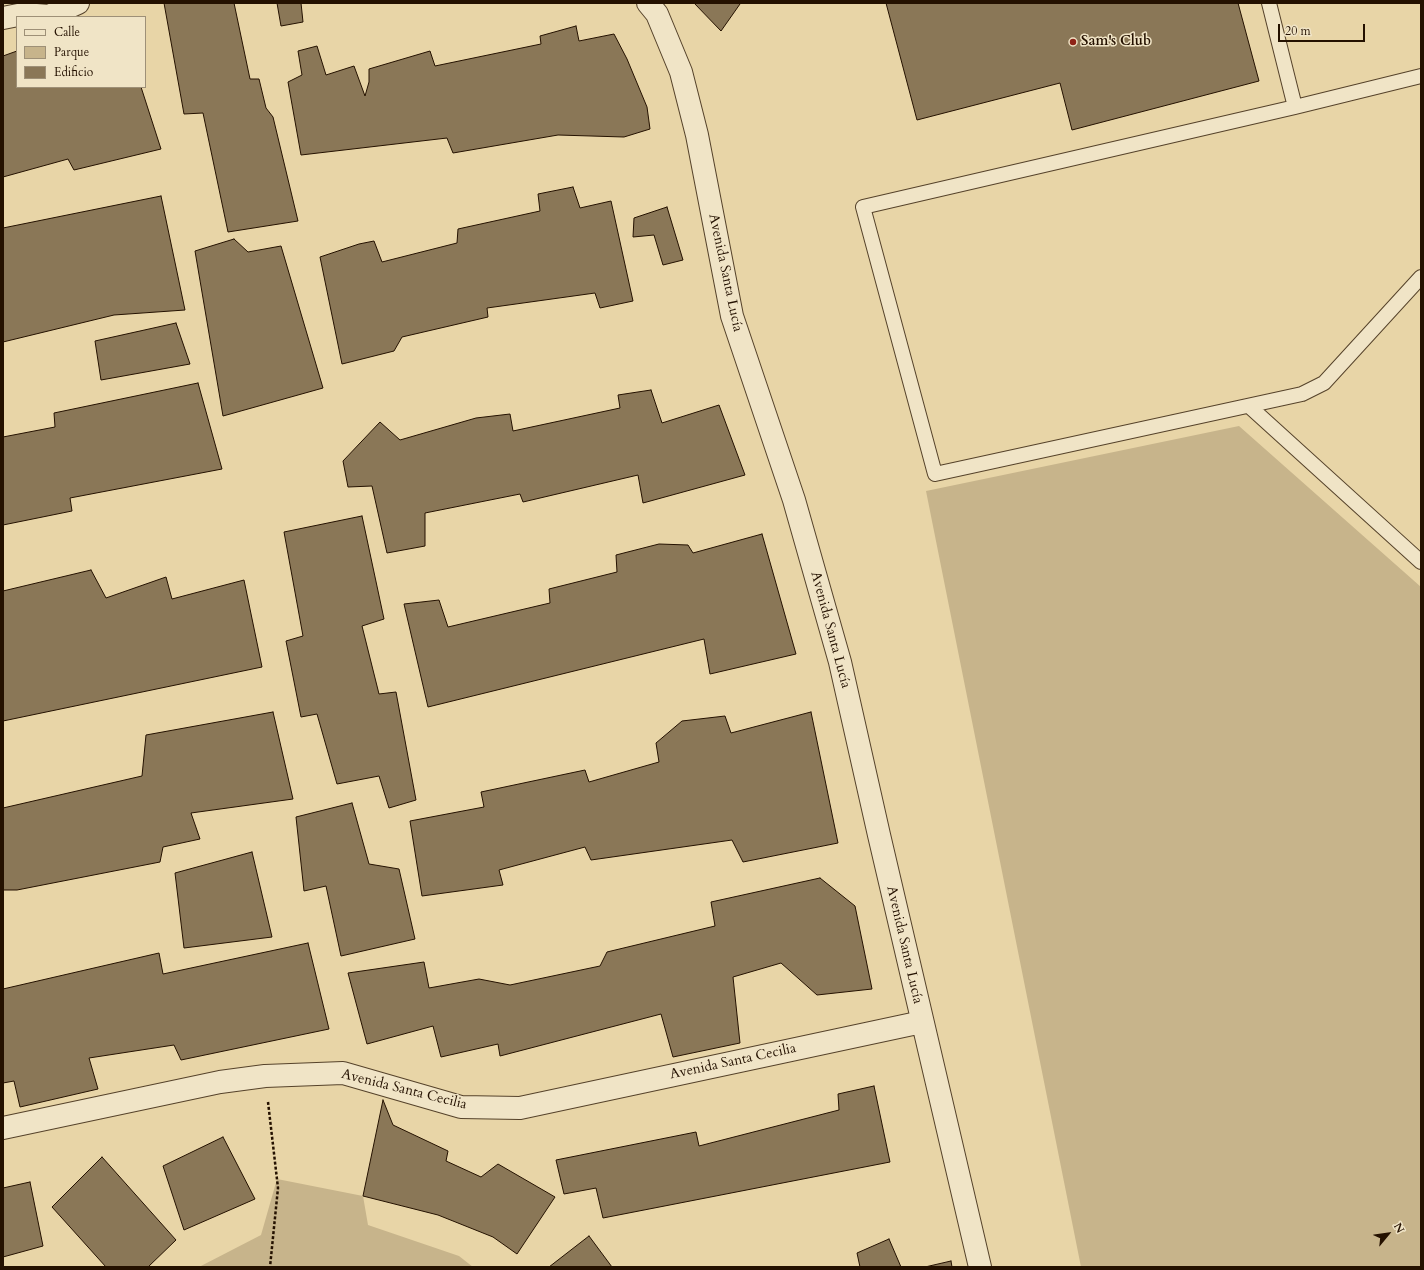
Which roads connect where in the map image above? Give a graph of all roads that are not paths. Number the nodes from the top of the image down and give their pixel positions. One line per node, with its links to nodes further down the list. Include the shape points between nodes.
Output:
1 (78, 3): 4 (street, via 49,16 23,14)
2 (648, 3): 10 (street, Avenida Santa Lucía, via 656,14 681,72 697,135 732,316 794,500 840,662)
3 (1269, 3): 6 (lane)
4 (3, 18)
5 (1421, 76): 6 (lane)
6 (1295, 107): 8 (lane, via 863,207 935,474)
7 (1421, 277): 8 (lane, via 1324,383 1302,394)
8 (1248, 406): 9 (lane)
9 (1421, 562)
10 (922, 1022): 11 (street, Avenida Santa Cecilia, via 520,1108 461,1107 343,1073 265,1076 220,1082); 12 (street, Avenida Santa Lucía)
11 (3, 1128)
12 (980, 1267)

